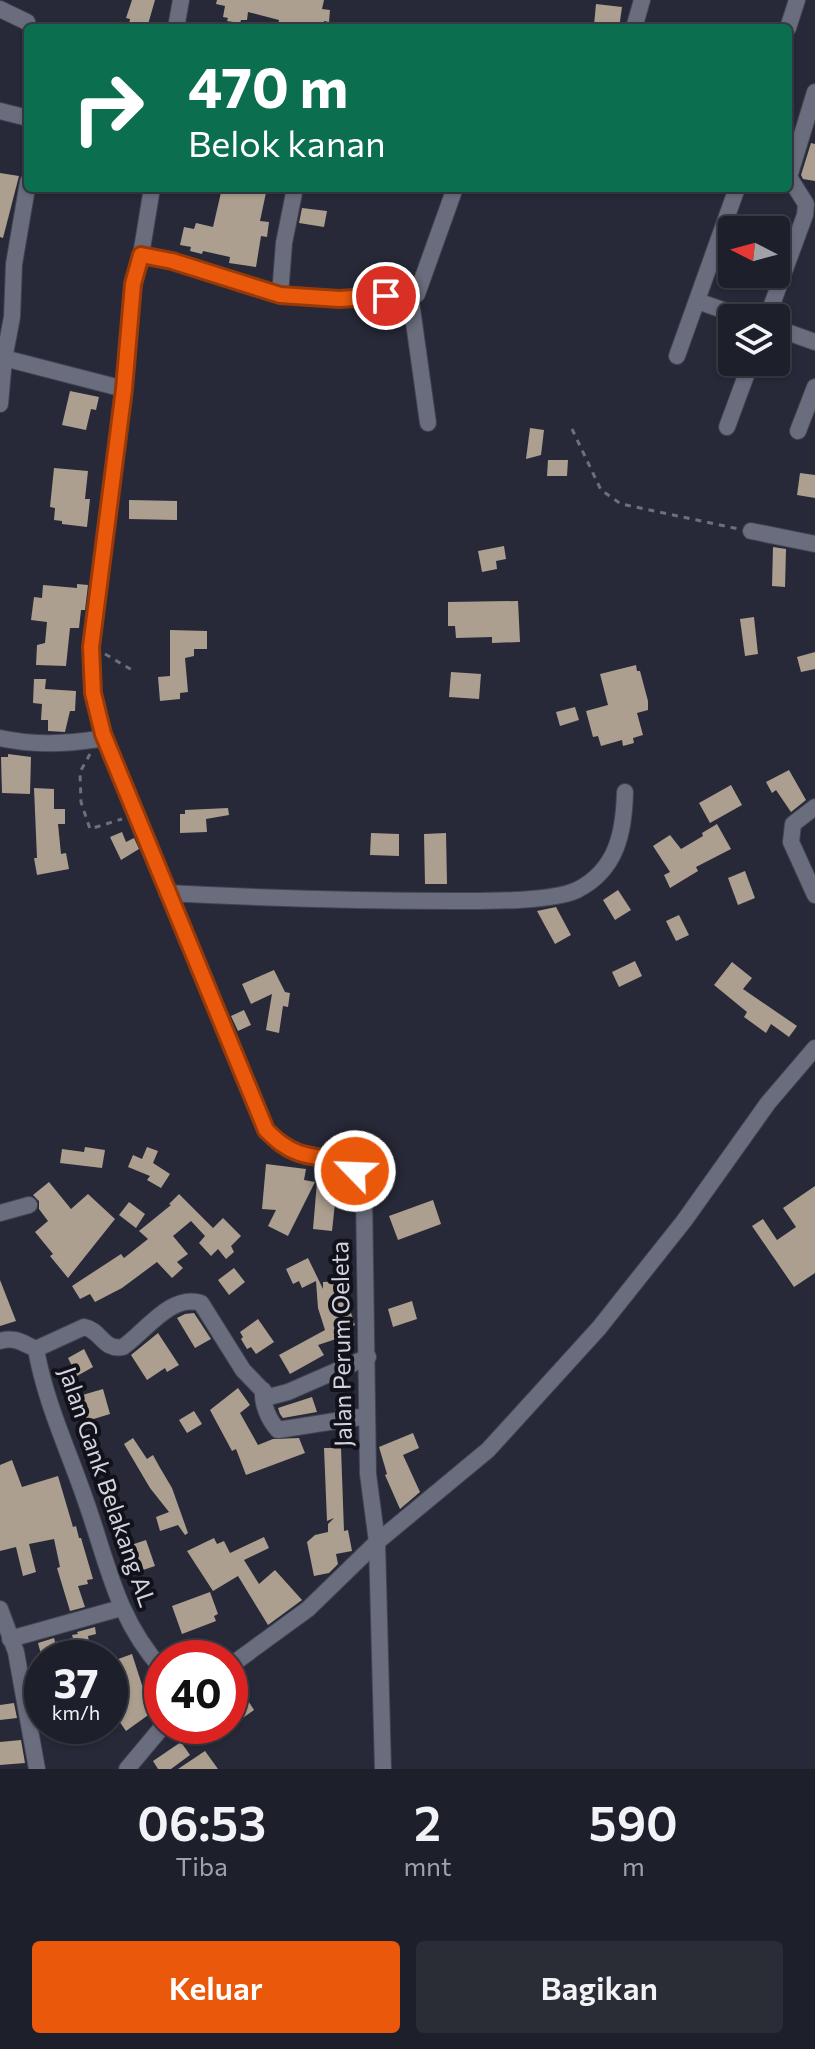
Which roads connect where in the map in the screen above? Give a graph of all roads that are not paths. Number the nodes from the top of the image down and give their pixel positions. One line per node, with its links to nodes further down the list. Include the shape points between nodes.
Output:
1 (181, 0): 6 (street)
2 (642, 0): 7 (street)
3 (797, 0): 8 (street)
4 (0, 11): 5 (street)
5 (27, 22)
6 (177, 24)
7 (635, 24)
8 (789, 24)
9 (815, 92): 12 (street)
10 (0, 111): 11 (street)
11 (24, 117)
12 (792, 167)
13 (792, 182): 23 (street, via 806,204 805,215)
14 (26, 192): 28 (street)
15 (151, 192): 19 (street, Jalan Perum Oeleta)
16 (294, 192): 21 (street)
17 (454, 192): 20 (street, via 417,294)
18 (736, 192): 22 (street)
19 (141, 255): 21 (street); 31 (street, Jalan Perum Oeleta, via 133,284)
20 (410, 294): 21 (street, via 339,299); 33 (street)
21 (280, 295)
22 (697, 301): 24 (street); 27 (street)
23 (772, 304)
24 (718, 308)
25 (790, 333): 26 (street)
26 (815, 342)
27 (677, 356)
28 (2, 358): 31 (street); 32 (street)
29 (746, 376): 34 (street)
30 (815, 387): 35 (street)
31 (124, 389): 38 (street, Jalan Perum Oeleta, via 91,647)
32 (0, 404)
33 (428, 423)
34 (727, 427)
35 (798, 431)
36 (751, 531): 37 (street)
37 (815, 544)
38 (101, 737): 39 (street, via 39,743); 42 (street, Jalan Perum Oeleta)
39 (0, 738)
40 (625, 792): 42 (street, via 624,822 612,857 600,874 563,893 497,901 372,901)
41 (815, 807): 43 (street, via 793,824 791,842)
42 (167, 893): 49 (street, Jalan Perum Oeleta, via 266,1130 301,1154 341,1161 360,1181)
43 (815, 895)
44 (815, 1048): 52 (street, via 599,1328 488,1450)
45 (29, 1205): 46 (street)
46 (0, 1213)
47 (0, 1341): 48 (street, Jalan Gank Belakang AL, via 25,1342)
48 (36, 1349): 50 (street, via 84,1327 108,1346 123,1347 177,1303 193,1300 201,1303 243,1370); 53 (street, Jalan Gank Belakang AL, via 51,1409)
49 (368, 1357): 50 (street, via 277,1397 269,1397); 51 (street, Jalan Perum Oeleta)
50 (264, 1389): 51 (street, via 269,1421 278,1430)
51 (367, 1416): 52 (street, Jalan Perum Oeleta)
52 (377, 1542): 57 (street, via 308,1609); 61 (street)
53 (121, 1608): 55 (street); 56 (street, Jalan Gank Belakang AL)
54 (0, 1609): 55 (street)
55 (10, 1639): 59 (street)
56 (144, 1645)
57 (248, 1653)
58 (148, 1744): 60 (street)
59 (37, 1769)
60 (127, 1769)
61 (383, 1769)

